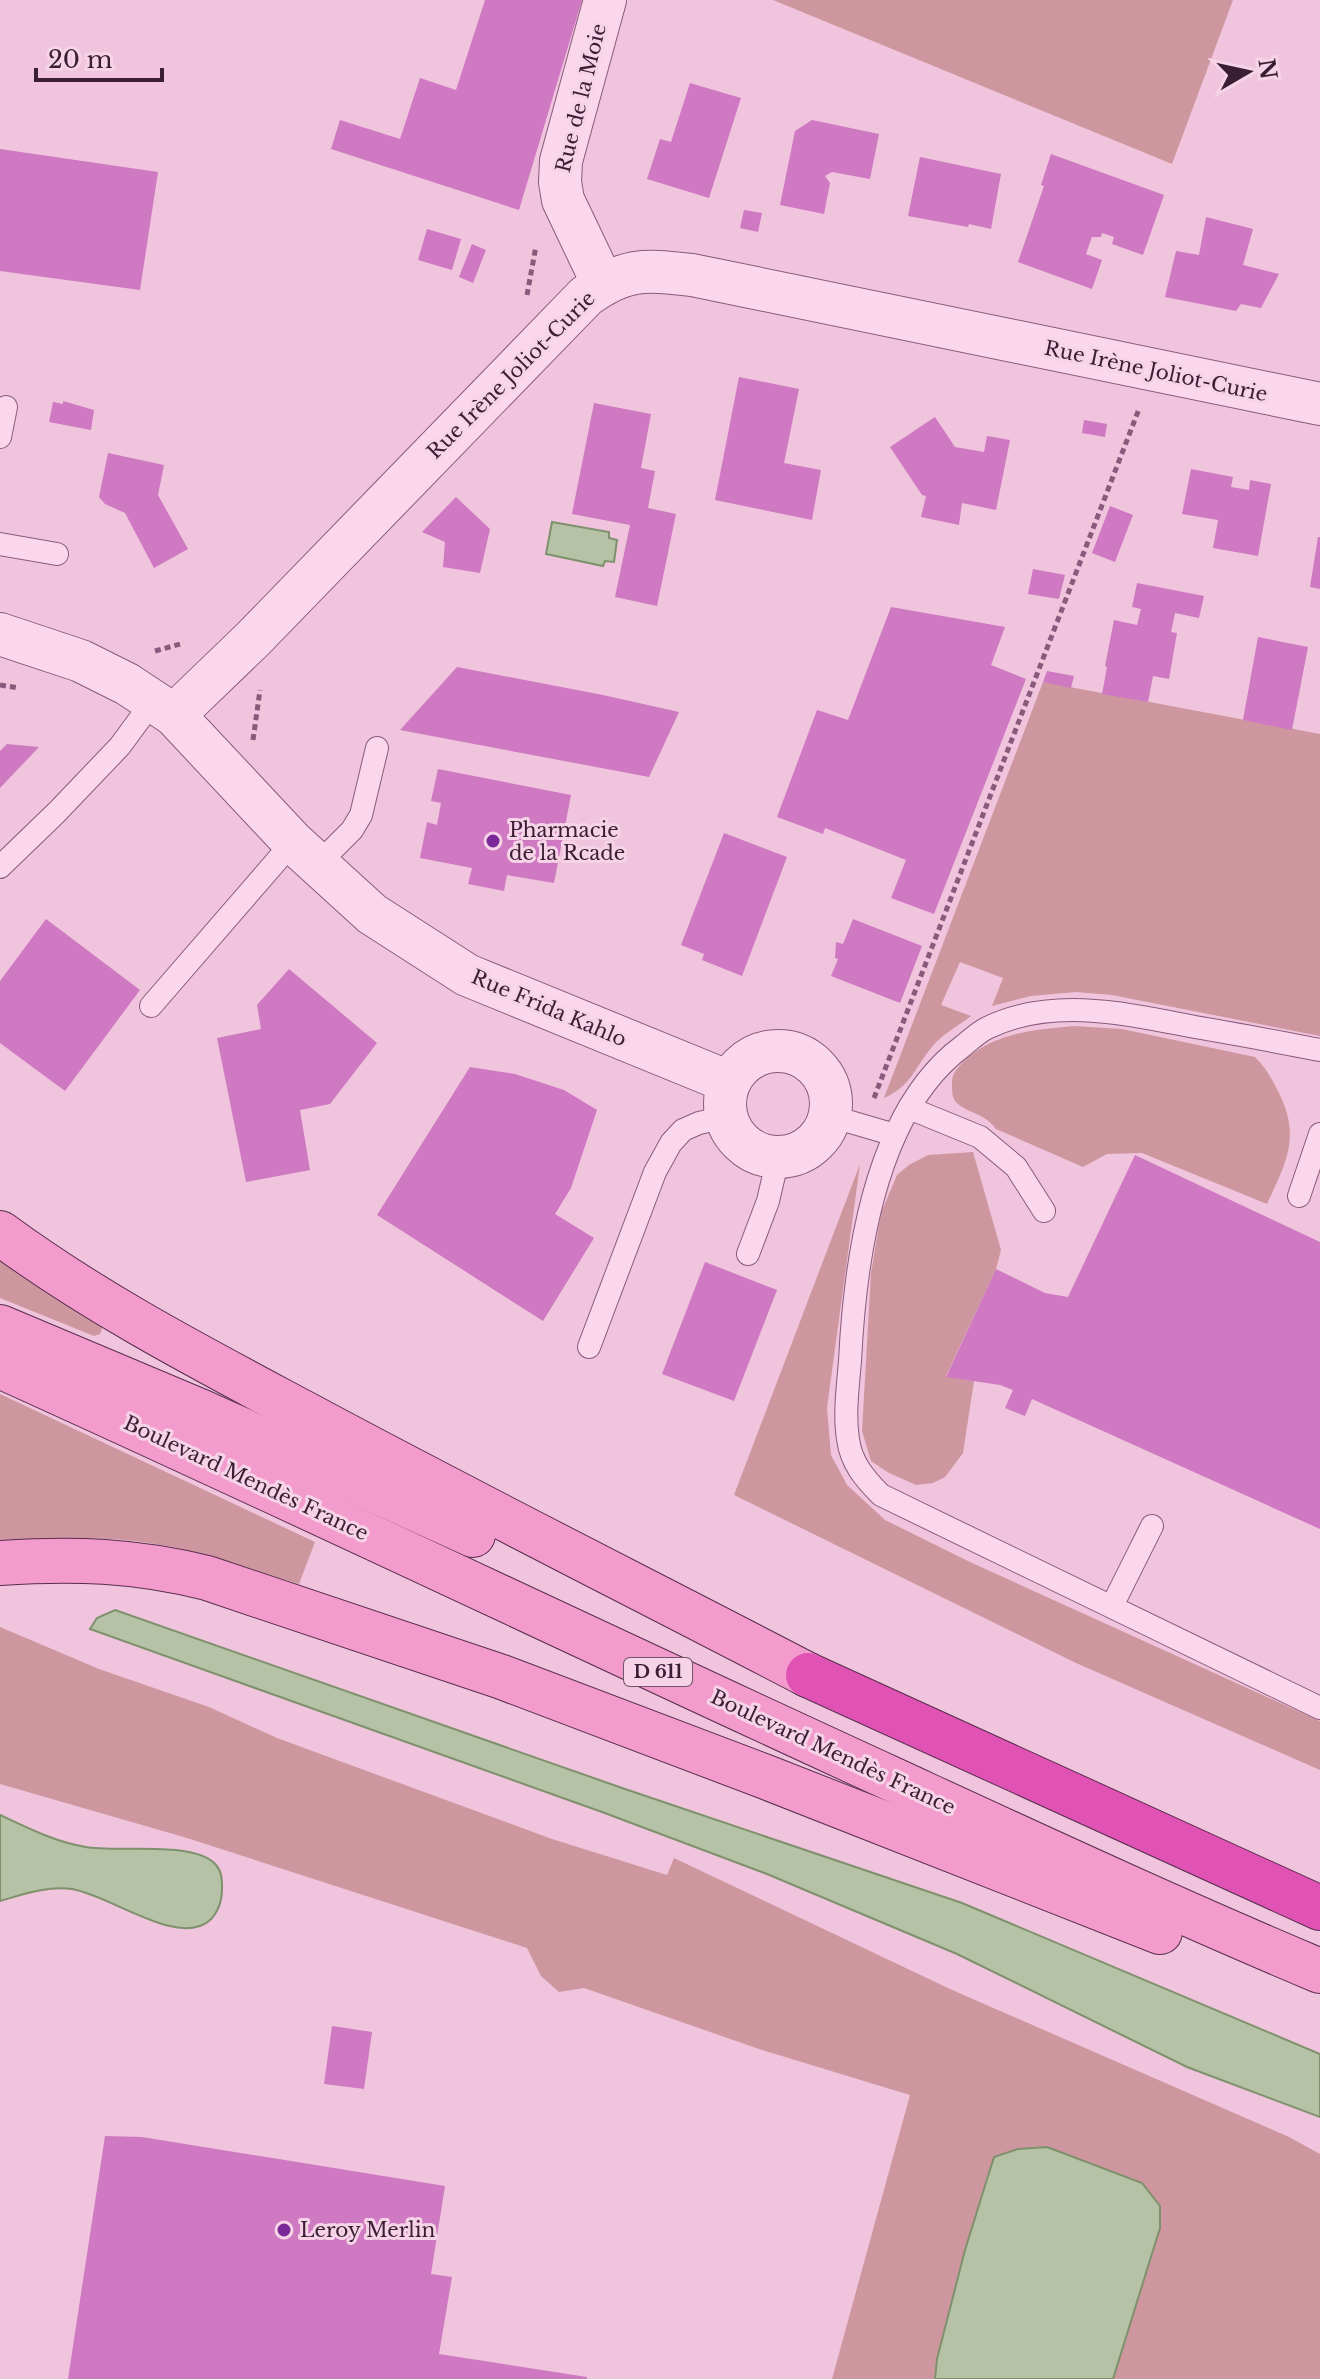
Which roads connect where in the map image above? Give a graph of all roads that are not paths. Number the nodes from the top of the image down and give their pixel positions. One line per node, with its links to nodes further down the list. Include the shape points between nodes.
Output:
1 (605, 0): 2 (street, Rue de la Moie, via 561,161 560,182 563,200)
2 (603, 284): 3 (street, Rue Irène Joliot-Curie, via 623,274 648,271 692,275); 9 (street, Rue Irène Joliot-Curie, via 253,639 190,697)
3 (1320, 404)
4 (6, 407): 5 (lane)
5 (0, 437)
6 (0, 544): 7 (lane)
7 (57, 554)
8 (0, 634): 9 (street, via 81,661)
9 (164, 708): 11 (street, Rue Frida Kahlo); 12 (lane)
10 (377, 748): 11 (lane, via 361,815 352,830)
11 (305, 853): 13 (lane); 15 (street, Rue Frida Kahlo, via 372,914 467,975)
12 (0, 867)
13 (151, 1006)
14 (1320, 1050): 16 (lane, via 1115,1012 1061,1010 986,1028 926,1081)
15 (727, 1100): 17 (street, via 738,1067 752,1056 786,1050 817,1067); 20 (street, via 733,1134 745,1147); 26 (lane, via 671,1143 655,1172)
16 (909, 1108): 19 (lane); 22 (lane, via 980,1137 1016,1167)
17 (846, 1121): 19 (lane); 20 (street, via 796,1155)
18 (1320, 1134): 21 (lane)
19 (895, 1135): 30 (lane, via 862,1250 852,1325 848,1441 860,1474 881,1495)
20 (778, 1158): 24 (lane)
21 (1299, 1196)
22 (1044, 1211)
23 (0, 1233): 31 (main road, via 150,1331)
24 (748, 1254)
25 (0, 1327): 31 (main road, Boulevard Mendès France / D 611, via 202,1412 618,1602)
26 (589, 1347)
27 (0, 1366): 34 (main road, Boulevard Mendès France / D 611)
28 (1152, 1526): 30 (lane)
29 (0, 1563): 35 (main road, via 109,1560 164,1568 305,1610 752,1771)
30 (1112, 1606): 32 (lane)
31 (808, 1675): 33 (highway, Boulevard Mendès France / D 611)
32 (1320, 1708)
33 (1320, 1908)
34 (1320, 1971)
35 (1320, 1996)

